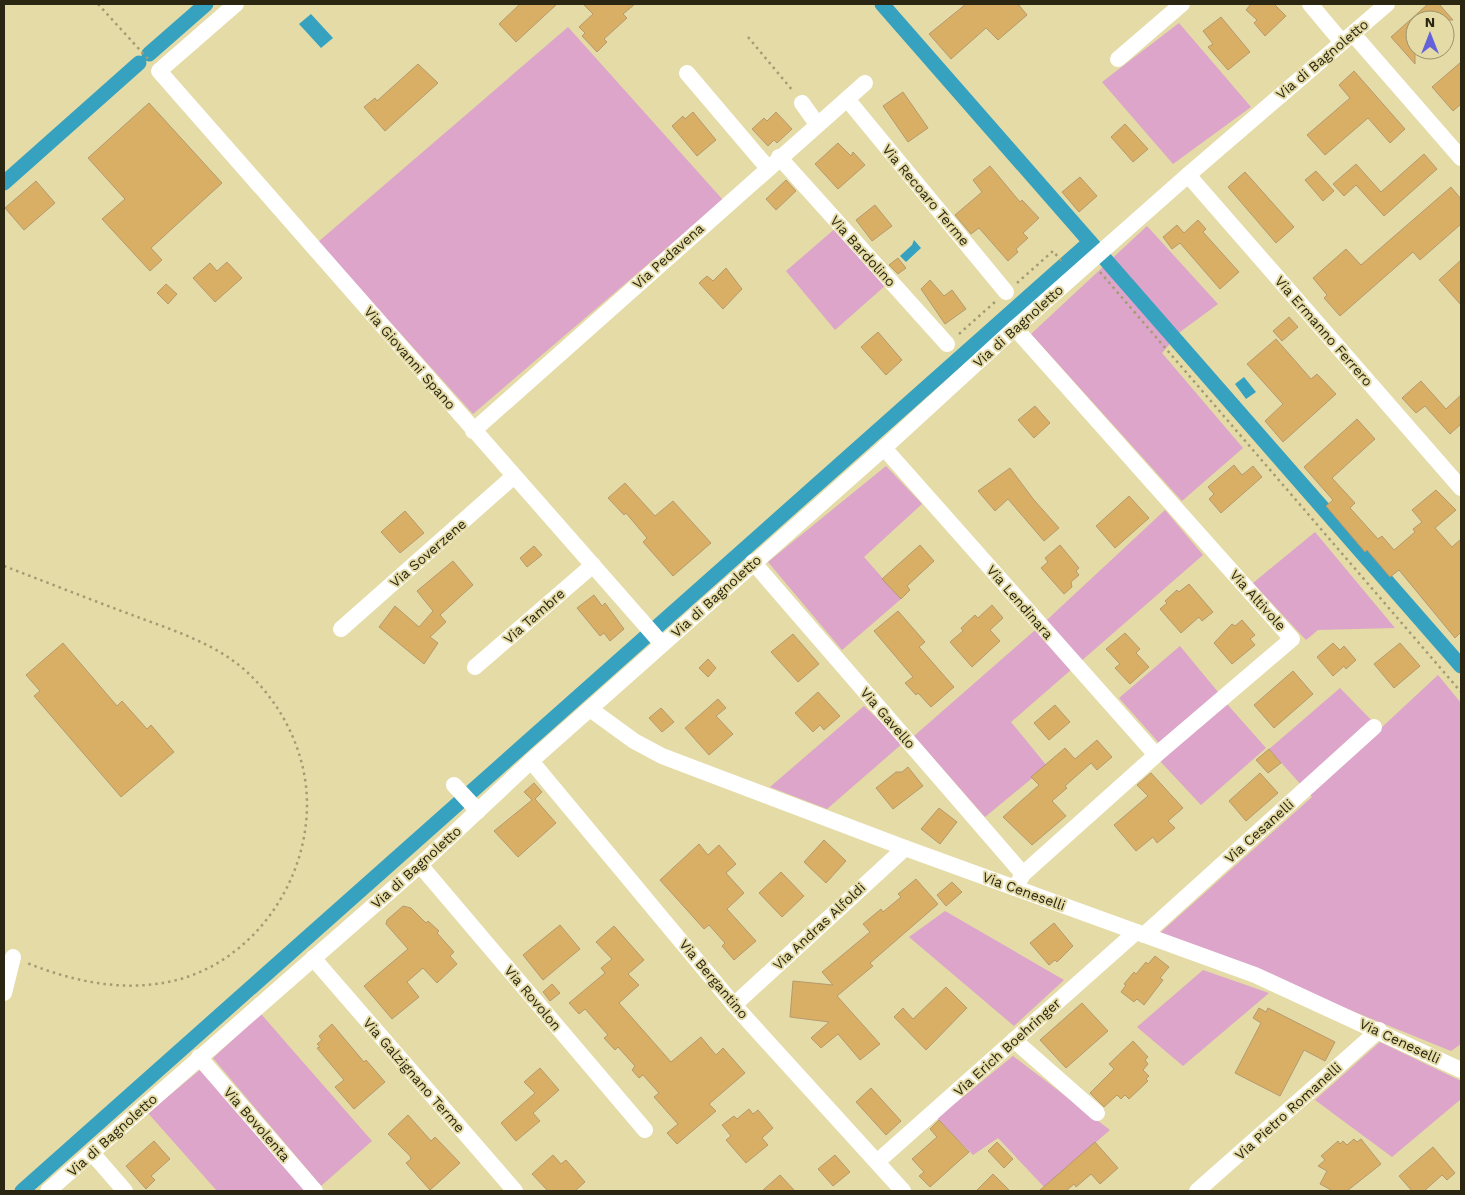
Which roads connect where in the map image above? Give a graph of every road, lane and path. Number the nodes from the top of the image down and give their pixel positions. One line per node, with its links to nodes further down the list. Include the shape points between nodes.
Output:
1 (98, 4): 9 (path)
2 (236, 4): 9 (street)
3 (1182, 4): 8 (street)
4 (1310, 4): 7 (street)
5 (1387, 4): 7 (street, Via di Bagnoletto)
6 (748, 36): 13 (path)
7 (1347, 38): 15 (street); 17 (street, Via di Bagnoletto)
8 (1118, 59)
9 (154, 66): 24 (street, Via Giovanni Spano)
10 (687, 73): 16 (street, Via Bardolino)
11 (865, 83): 12 (street, Via Pedavena)
12 (846, 98): 14 (street, Via Pedavena); 21 (street, Via Recoaro Terme)
13 (802, 104): 14 (street)
14 (817, 124): 16 (street, Via Pedavena)
15 (1461, 158)
16 (774, 162): 23 (street, Via Bardolino); 24 (street, Via Pedavena)
17 (1188, 175): 20 (street, Via di Bagnoletto, via 1105,248); 27 (street, Via Ermanno Ferrero)
18 (1053, 251): 19 (path)
19 (1058, 257)
20 (1093, 270): 22 (street, Via di Bagnoletto); 34 (path)
21 (1006, 292)
22 (1015, 328): 25 (street, Via di Bagnoletto); 37 (street, Via Altivole, via 1292,639)
23 (946, 344)
24 (473, 431): 26 (street, Via Giovanni Spano)
25 (884, 448): 28 (street, Via di Bagnoletto); 37 (street, Via Lendinara)
26 (514, 476): 29 (street, Via Giovanni Spano); 31 (street, Via Soverzene)
27 (1461, 488)
28 (753, 562): 32 (street, Via di Bagnoletto); 41 (street, Via Gavello)
29 (593, 565): 32 (street, Via Giovanni Spano); 33 (street, Via Tambre)
30 (4, 566): 43 (path, via 191,638 236,663 264,689 285,721 300,758 306,799 301,848 288,888 263,925 247,942 220,961 177,980 121,986 68,978)
31 (341, 629)
32 (654, 636): 35 (street, Via di Bagnoletto)
33 (475, 667)
34 (1461, 692)
35 (590, 708): 38 (street, Via di Bagnoletto); 39 (street, Via Ceneselli, via 657,753)
36 (1374, 726): 42 (street, Via Cesanelli)
37 (1156, 755): 41 (street, Via Altivole)
38 (531, 761): 40 (street, Via di Bagnoletto, via 467,798); 46 (street, Via Bergantino)
39 (905, 848): 41 (street, Via Ceneselli); 46 (street, Via Andras Alfoldi)
40 (420, 865): 44 (street, Via di Bagnoletto); 52 (street, Via Rovolon)
41 (1019, 881): 42 (street, Via Ceneselli)
42 (1140, 933): 47 (street, Via Ceneselli, via 1255,975); 48 (street, Via Erich Boehringer)
43 (13, 957): 45 (street)
44 (313, 958): 49 (street, Via di Bagnoletto); 58 (street, Via Galzignano Terme)
45 (4, 993)
46 (734, 1005): 54 (street, Via Bergantino)
47 (1379, 1030): 50 (street, Via Ceneselli); 60 (street, Via Pietro Romanelli)
48 (1014, 1040): 51 (street); 54 (street, Via Erich Boehringer)
49 (199, 1057): 53 (street, Via di Bagnoletto); 57 (street, Via Bovolenta)
50 (1461, 1070)
51 (1097, 1113)
52 (645, 1130)
53 (92, 1153): 55 (street, Via di Bagnoletto); 56 (street)
54 (877, 1162): 59 (street, Via Bergantino)
55 (48, 1191)
56 (125, 1191)
57 (316, 1191)
58 (515, 1191)
59 (903, 1191)
60 (1198, 1191)

